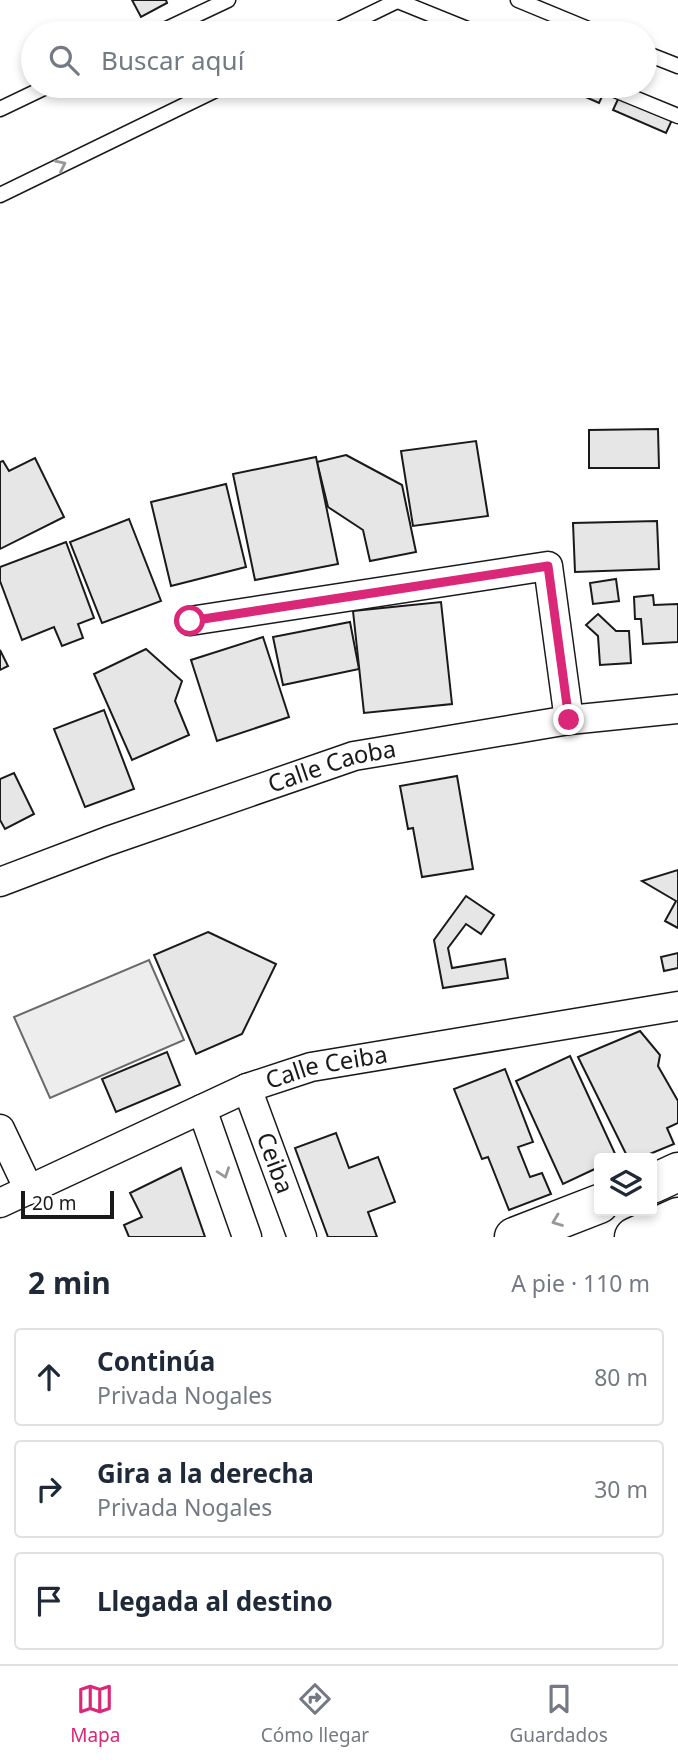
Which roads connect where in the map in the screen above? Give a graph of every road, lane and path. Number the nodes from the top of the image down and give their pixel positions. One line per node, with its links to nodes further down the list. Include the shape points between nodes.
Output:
1 (228, 0): 4 (lane)
2 (399, 0): 5 (lane); 6 (lane)
3 (518, 0): 7 (lane)
4 (183, 21)
5 (356, 21)
6 (449, 21)
7 (569, 21)
8 (657, 58): 9 (lane)
9 (678, 66)
10 (23, 98): 13 (lane)
11 (199, 98): 15 (lane, one-way to 11)
12 (634, 98): 14 (lane)
13 (0, 109)
14 (678, 116)
15 (0, 195)
16 (190, 621): 18 (street, via 548,566)
17 (678, 709): 18 (street, Calle Caoba)
18 (569, 720): 19 (street, Calle Caoba, via 354,756)
19 (0, 882)
20 (678, 1006): 21 (street, Calle Ceiba, via 311,1067)
21 (247, 1088): 22 (street, Calle Ceiba); 31 (street, Ceiba)
22 (202, 1109): 26 (street, Calle Ceiba); 30 (street, one-way to 30)
23 (0, 1129): 26 (street)
24 (678, 1172): 25 (street)
25 (657, 1182)
26 (29, 1190): 27 (street, Calle Ceiba)
27 (0, 1203)
28 (594, 1206): 32 (street, one-way to 32)
29 (678, 1217): 33 (street)
30 (247, 1237)
31 (302, 1237)
32 (514, 1237)
33 (634, 1237)

